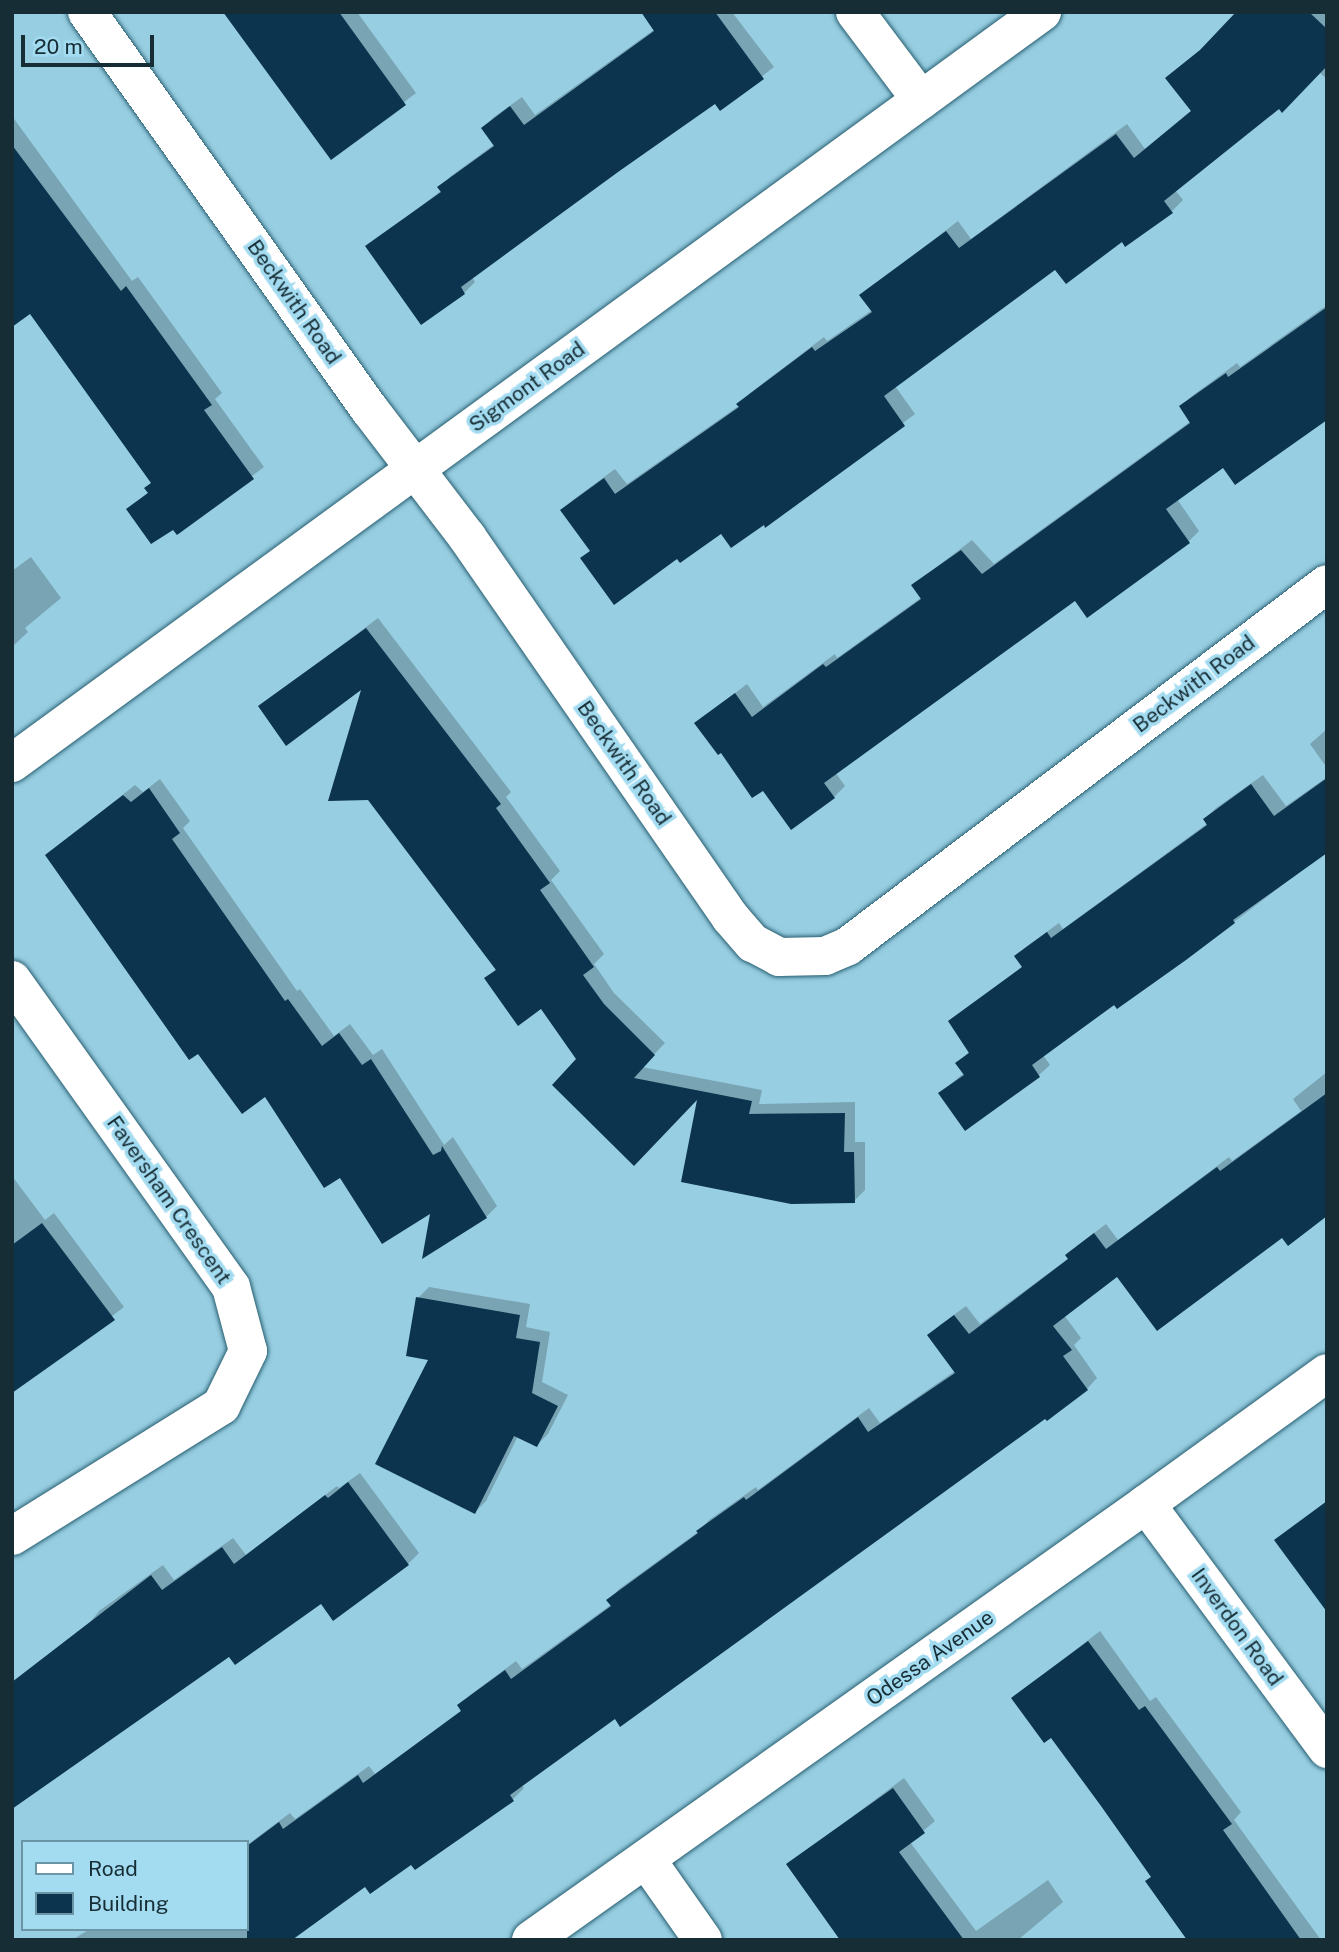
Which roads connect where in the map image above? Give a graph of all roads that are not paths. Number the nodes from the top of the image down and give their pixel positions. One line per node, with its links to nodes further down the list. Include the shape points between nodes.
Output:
1 (87, 12): 5 (street, Beckwith Road)
2 (855, 12): 4 (street)
3 (1042, 12): 4 (street, Sigmont Road)
4 (921, 100): 5 (street, Sigmont Road)
5 (416, 469): 6 (street, Beckwith Road, via 730,917 753,943 779,957 825,956 848,946); 7 (street, Sigmont Road)
6 (1327, 584)
7 (12, 763)
8 (12, 980): 11 (street, Faversham Crescent, via 231,1287 248,1352 220,1406)
9 (1327, 1373): 10 (street, Odessa Avenue)
10 (1146, 1504): 12 (street, Inverdon Road); 13 (street, Odessa Avenue)
11 (12, 1536)
12 (1327, 1749)
13 (646, 1859): 14 (street, Odessa Avenue); 15 (street)
14 (531, 1940)
15 (703, 1940)

